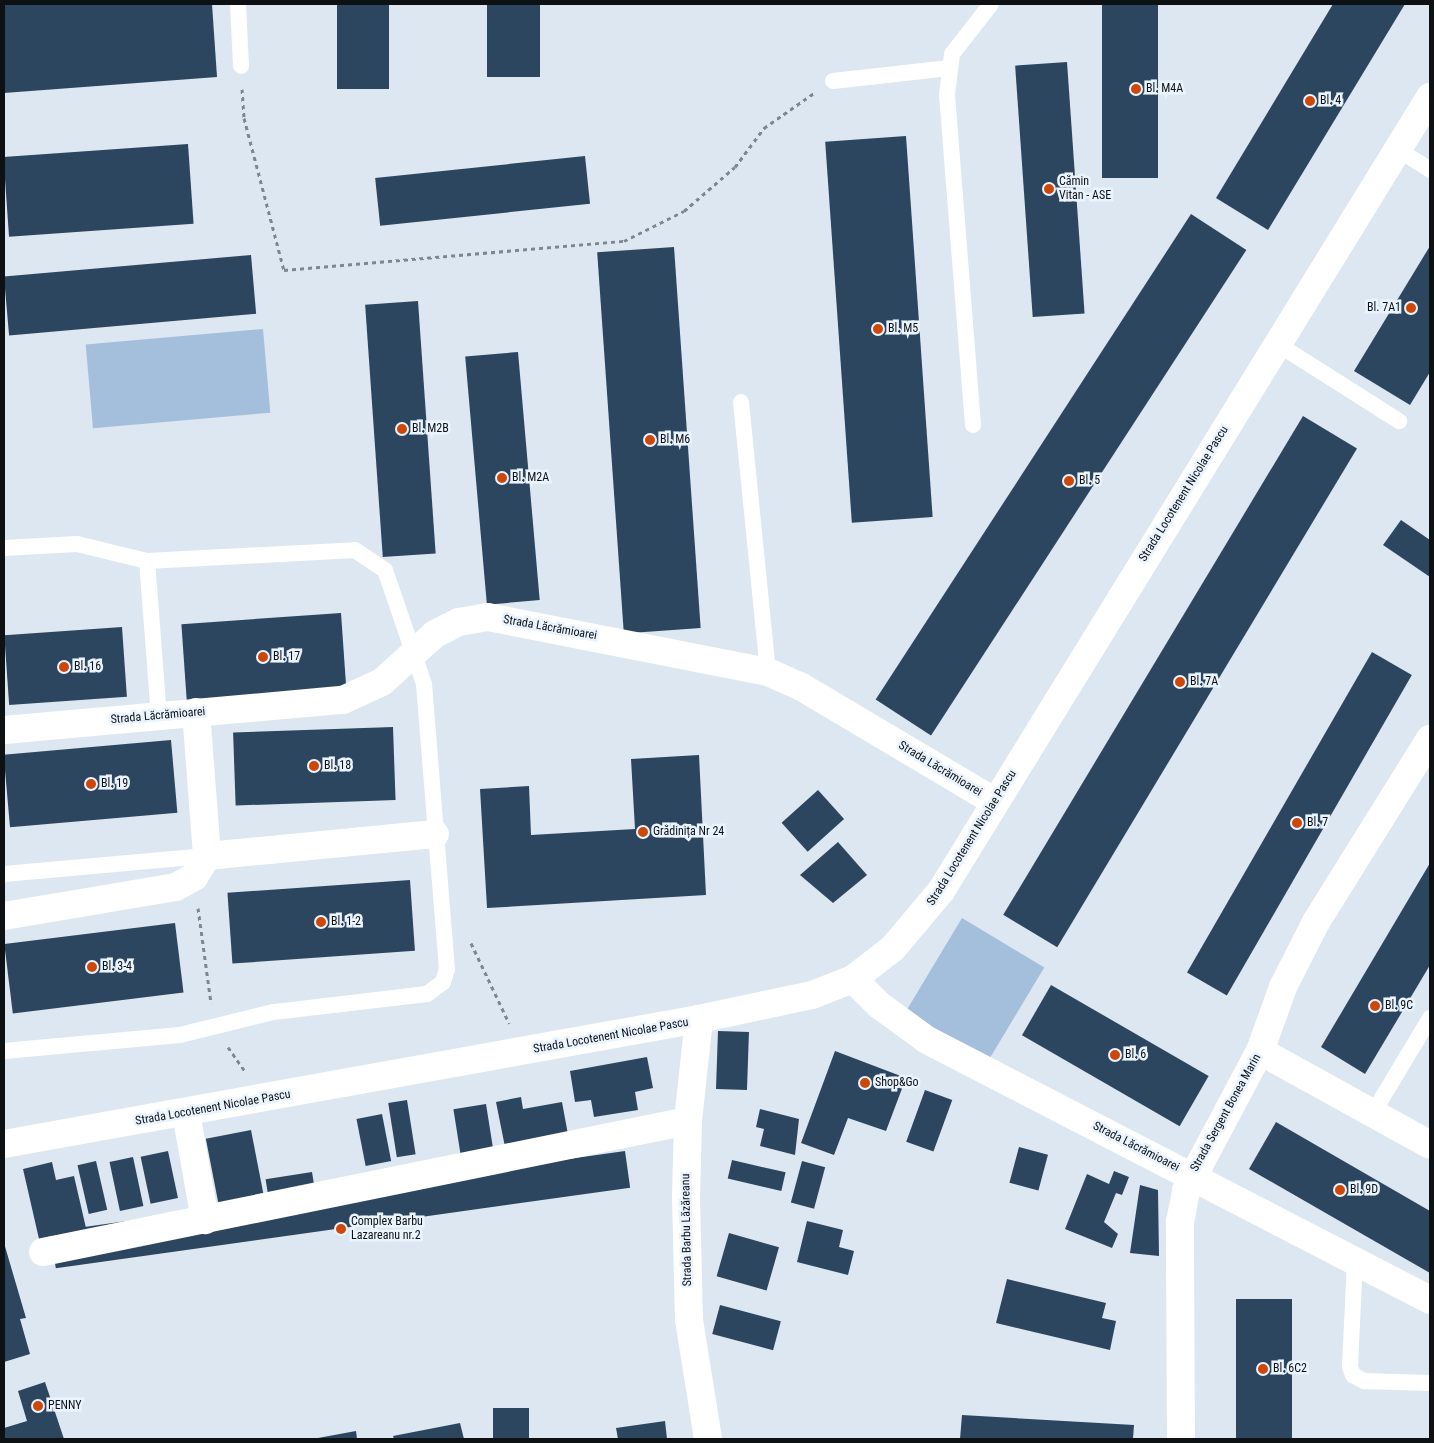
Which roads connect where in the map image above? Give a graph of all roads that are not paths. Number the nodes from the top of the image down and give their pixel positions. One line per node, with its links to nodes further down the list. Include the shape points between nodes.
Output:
1 (238, 4): 3 (lane)
2 (991, 4): 4 (lane, via 952,54)
3 (240, 66)
4 (949, 68): 5 (lane); 12 (lane, via 947,95)
5 (833, 81)
6 (1430, 96): 7 (street, Strada Locotenent Nicolae Pascu)
7 (1397, 149): 8 (lane); 9 (street, Strada Locotenent Nicolae Pascu)
8 (1430, 170)
9 (1276, 343): 11 (lane); 21 (street, Strada Locotenent Nicolae Pascu)
10 (741, 402): 16 (lane)
11 (1399, 421)
12 (973, 425)
13 (4, 548): 14 (lane, via 77,544)
14 (147, 561): 15 (lane, via 355,550 386,570); 18 (lane)
15 (414, 652): 16 (street, Strada Lăcrămioarei, via 451,626 488,617); 17 (street, Strada Lăcrămioarei, via 382,682 343,700); 22 (lane, via 424,684)
16 (768, 672): 21 (street, Strada Lăcrămioarei, via 800,686)
17 (196, 712): 18 (street, Strada Lăcrămioarei); 23 (street)
18 (159, 716): 19 (street, Strada Lăcrămioarei)
19 (4, 730)
20 (1430, 739): 30 (street, Strada Sergent Bonea Marin, via 1316,922 1283,988)
21 (996, 802): 26 (street, Strada Locotenent Nicolae Pascu, via 917,923)
22 (435, 834): 23 (street); 29 (lane, via 447,969 436,991 273,1012 214,1028)
23 (201, 867): 24 (lane); 25 (street, via 153,893)
24 (4, 874)
25 (4, 916)
26 (853, 979): 28 (street, Strada Locotenent Nicolae Pascu, via 812,995); 36 (street, Strada Lăcrămioarei, via 879,1005 927,1040)
27 (1430, 1018): 32 (lane)
28 (699, 1020): 31 (street, Strada Locotenent Nicolae Pascu); 33 (street, Strada Barbu Lăzăreanu)
29 (4, 1051)
30 (1260, 1051): 32 (street); 36 (street, Strada Sergent Bonea Marin)
31 (186, 1113): 34 (street, Strada Locotenent Nicolae Pascu); 37 (street)
32 (1373, 1113): 35 (street)
33 (688, 1121): 37 (street); 42 (street, Strada Barbu Lăzăreanu, via 690,1320)
34 (4, 1144)
35 (1430, 1145)
36 (1192, 1176): 39 (street, Strada Lăcrămioarei); 43 (street, Strada Sergent Bonea Marin, via 1180,1222)
37 (205, 1220): 38 (street)
38 (43, 1252)
39 (1355, 1260): 40 (street, Strada Lăcrămioarei); 41 (lane, via 1350,1367 1353,1376 1364,1381)
40 (1430, 1300)
41 (1430, 1383)
42 (708, 1439)
43 (1181, 1439)

